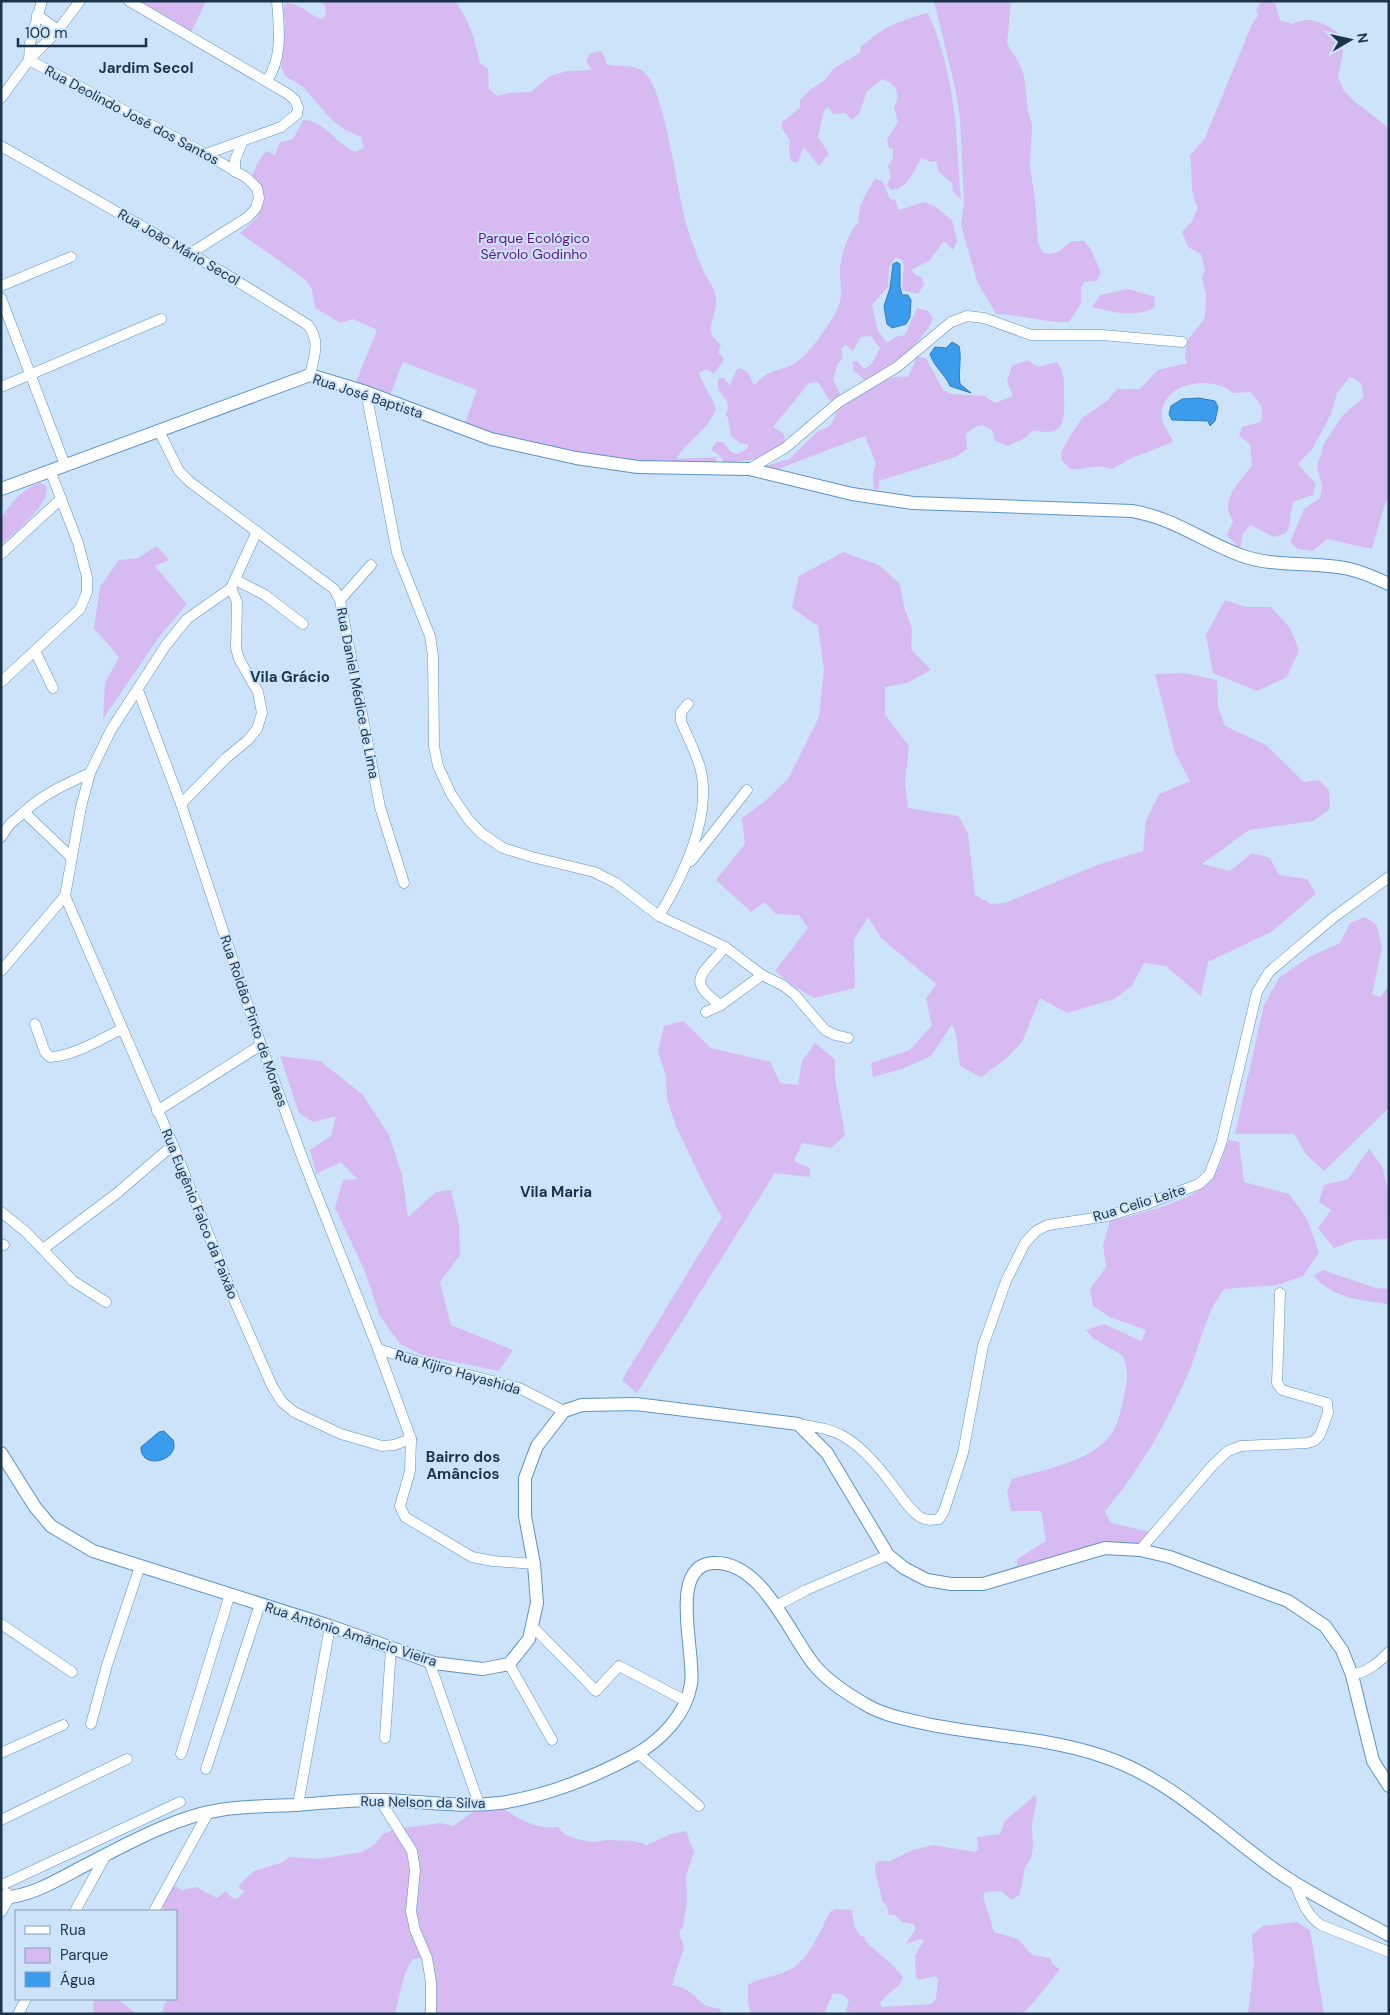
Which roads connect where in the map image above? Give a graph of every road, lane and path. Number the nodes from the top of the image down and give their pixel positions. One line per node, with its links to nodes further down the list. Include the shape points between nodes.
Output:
1 (42, 1): 5 (street)
2 (80, 1): 6 (street)
3 (129, 1): 8 (street)
4 (276, 1): 8 (street, via 279,55)
5 (37, 15): 6 (street); 7 (street)
6 (58, 30): 7 (street)
7 (29, 60): 9 (street); 12 (street, Rua Deolindo José dos Santos)
8 (267, 81): 10 (street, via 295,100 297,114 281,127)
9 (1, 98)
10 (242, 143): 12 (street); 13 (street, via 235,160)
11 (1, 146): 14 (street, Rua João Mário Secol)
12 (206, 154): 13 (street, Rua Deolindo José dos Santos)
13 (235, 172): 14 (street, Rua Deolindo José dos Santos, via 257,188 256,208 248,218)
14 (191, 253): 20 (street, Rua João Mário Secol, via 308,325 315,334 316,343)
15 (72, 257): 16 (street)
16 (1, 286)
17 (1, 298): 21 (street)
18 (161, 319): 21 (street)
19 (1182, 342): 26 (street, via 1102,335 1031,335 984,318 966,316 951,322 897,367 838,402 785,448)
20 (310, 375): 23 (street, Rua José Baptista); 24 (street, Rua José Baptista)
21 (29, 376): 22 (street); 25 (street)
22 (1, 387)
23 (366, 392): 26 (street, Rua José Baptista, via 491,439 576,458 638,467); 52 (street, via 397,553 430,636 434,746 438,766 451,794 480,833 503,848 594,872)
24 (159, 431): 25 (street, Rua José Baptista); 30 (street, Rua Daniel Médice de Lima, via 185,476)
25 (64, 465): 27 (street, Rua José Baptista)
26 (749, 469): 34 (street, Rua José Baptista, via 852,494 913,503 1126,510 1178,524 1241,556 1263,561 1340,567)
27 (50, 470): 28 (street, Rua José Baptista); 29 (street)
28 (1, 489)
29 (61, 499): 31 (street); 37 (street, via 78,543 87,577 87,592 80,609)
30 (257, 531): 33 (street); 35 (street, Rua Daniel Médice de Lima, via 334,589)
31 (1, 554)
32 (371, 565): 35 (street)
33 (234, 584): 36 (street, via 265,595); 40 (street, via 187,619 166,645); 44 (street, via 236,648 258,692 262,713 257,729 248,740)
34 (1389, 584)
35 (340, 600): 50 (street, Rua Daniel Médice de Lima, via 380,807)
36 (303, 624)
37 (35, 651): 38 (street); 39 (street)
38 (1, 682)
39 (53, 688)
40 (138, 690): 42 (street, via 111,730); 44 (street, Rua Roldão Pinto de Moraes)
41 (688, 704): 48 (street, via 681,712 681,721 700,769 702,793 697,832)
42 (90, 773): 45 (street, via 52,791); 47 (street)
43 (747, 790): 48 (street)
44 (181, 804): 61 (street, Rua Roldão Pinto de Moraes)
45 (24, 812): 46 (street); 47 (street)
46 (1, 837)
47 (71, 858): 51 (street)
48 (686, 868): 52 (street)
49 (1389, 877): 70 (street, Rua Celio Leite, via 1334,917 1270,972 1257,992 1221,1144 1209,1175 1199,1184 1108,1216 1048,1225 1036,1231 1025,1243 1006,1281 983,1346 963,1453 939,1519 930,1521 922,1518 909,1507 871,1460 844,1436 824,1428)
50 (404, 883)
51 (65, 896): 54 (street); 59 (street, Rua Eugênio Falco da Paixão)
52 (659, 916): 53 (street)
53 (725, 947): 55 (street); 56 (street, via 700,977 699,984 703,992)
54 (1, 970)
55 (762, 976): 56 (street); 60 (street, via 795,995 825,1030)
56 (721, 1005): 57 (street)
57 (706, 1012)
58 (34, 1024): 59 (street, via 50,1057 75,1050)
59 (122, 1029): 62 (street, Rua Eugênio Falco da Paixão)
60 (848, 1038)
61 (261, 1045): 62 (street); 68 (street, Rua Roldão Pinto de Moraes, via 322,1211)
62 (157, 1111): 63 (street, Rua Eugênio Falco da Paixão)
63 (173, 1145): 65 (street, via 116,1194); 71 (street, Rua Eugênio Falco da Paixão, via 236,1304 282,1402 294,1412 342,1434 382,1446)
64 (1, 1212): 65 (street)
65 (43, 1249): 67 (street, via 73,1281)
66 (1280, 1294): 73 (street, via 1277,1383 1282,1390 1327,1403 1328,1413 1320,1435 1307,1443 1241,1446 1228,1450)
67 (106, 1302)
68 (378, 1349): 69 (street, Rua Kijiro Hayashida, via 519,1388); 71 (street, Rua Roldão Pinto de Moraes)
69 (564, 1411): 70 (street, via 582,1405 636,1404); 75 (street, via 537,1446 525,1478 525,1516)
70 (798, 1424): 74 (street, via 827,1454)
71 (411, 1439): 75 (street, via 410,1471 400,1506 406,1517 472,1557)
72 (2, 1456): 76 (street, Rua Antônio Amâncio Vieira, via 51,1526 93,1551)
73 (1140, 1550): 74 (street, via 1105,1548 983,1584 927,1580); 88 (street, via 1170,1556 1288,1601 1325,1626 1342,1650)
74 (888, 1555): 79 (street)
75 (534, 1564): 82 (street, via 537,1603)
76 (140, 1566): 77 (street, Rua Antônio Amâncio Vieira); 90 (street)
77 (230, 1594): 78 (street, Rua Antônio Amâncio Vieira); 96 (street)
78 (260, 1604): 81 (street, Rua Antônio Amâncio Vieira); 98 (street)
79 (778, 1605): 89 (street, Rua Nelson da Silva, via 752,1578 731,1566 713,1563 699,1567 689,1579 686,1599 692,1666); 109 (street, Rua Nelson da Silva, via 816,1667 840,1689 870,1708 964,1732 1055,1743 1104,1756 1146,1775)
80 (1, 1624): 87 (street)
81 (330, 1626): 83 (street, Rua Antônio Amâncio Vieira); 103 (street)
82 (533, 1626): 86 (street, via 529,1639); 89 (street, via 596,1691 619,1666)
83 (392, 1648): 85 (street, Rua Antônio Amâncio Vieira); 92 (street)
84 (1389, 1652): 88 (street, via 1376,1666)
85 (429, 1661): 86 (street, Rua Antônio Amâncio Vieira, via 483,1670); 102 (street)
86 (509, 1664): 93 (street)
87 (72, 1672)
88 (1352, 1675): 99 (street, via 1373,1761)
89 (686, 1701): 95 (street, Rua Nelson da Silva, via 668,1729)
90 (91, 1724)
91 (63, 1726): 94 (street)
92 (386, 1738)
93 (552, 1740)
94 (1, 1753)
95 (638, 1753): 102 (street, Rua Nelson da Silva, via 570,1784 537,1795); 104 (street)
96 (180, 1754)
97 (127, 1759): 106 (street)
98 (206, 1769)
99 (1389, 1786)
100 (380, 1800): 102 (street, Rua Nelson da Silva); 103 (street, Rua Nelson da Silva); 118 (street, via 412,1851 415,1870 411,1911 427,1958)
101 (180, 1802): 108 (street)
102 (479, 1804)
103 (298, 1805): 105 (street, Rua Nelson da Silva, via 234,1808)
104 (699, 1806)
105 (208, 1813): 107 (street, Rua Nelson da Silva, via 182,1820); 112 (street)
106 (1, 1820)
107 (106, 1855): 110 (street, Rua Nelson da Silva, via 41,1888); 111 (street)
108 (3, 1881): 110 (street)
109 (1294, 1881): 114 (street, Rua Nelson da Silva); 115 (street, via 1305,1909 1321,1925)
110 (5, 1898): 113 (street)
111 (76, 1910)
112 (155, 1910)
113 (1, 1912)
114 (1389, 1935)
115 (1389, 1952)
116 (25, 2000): 117 (street)
117 (18, 2014)
118 (431, 2014)

